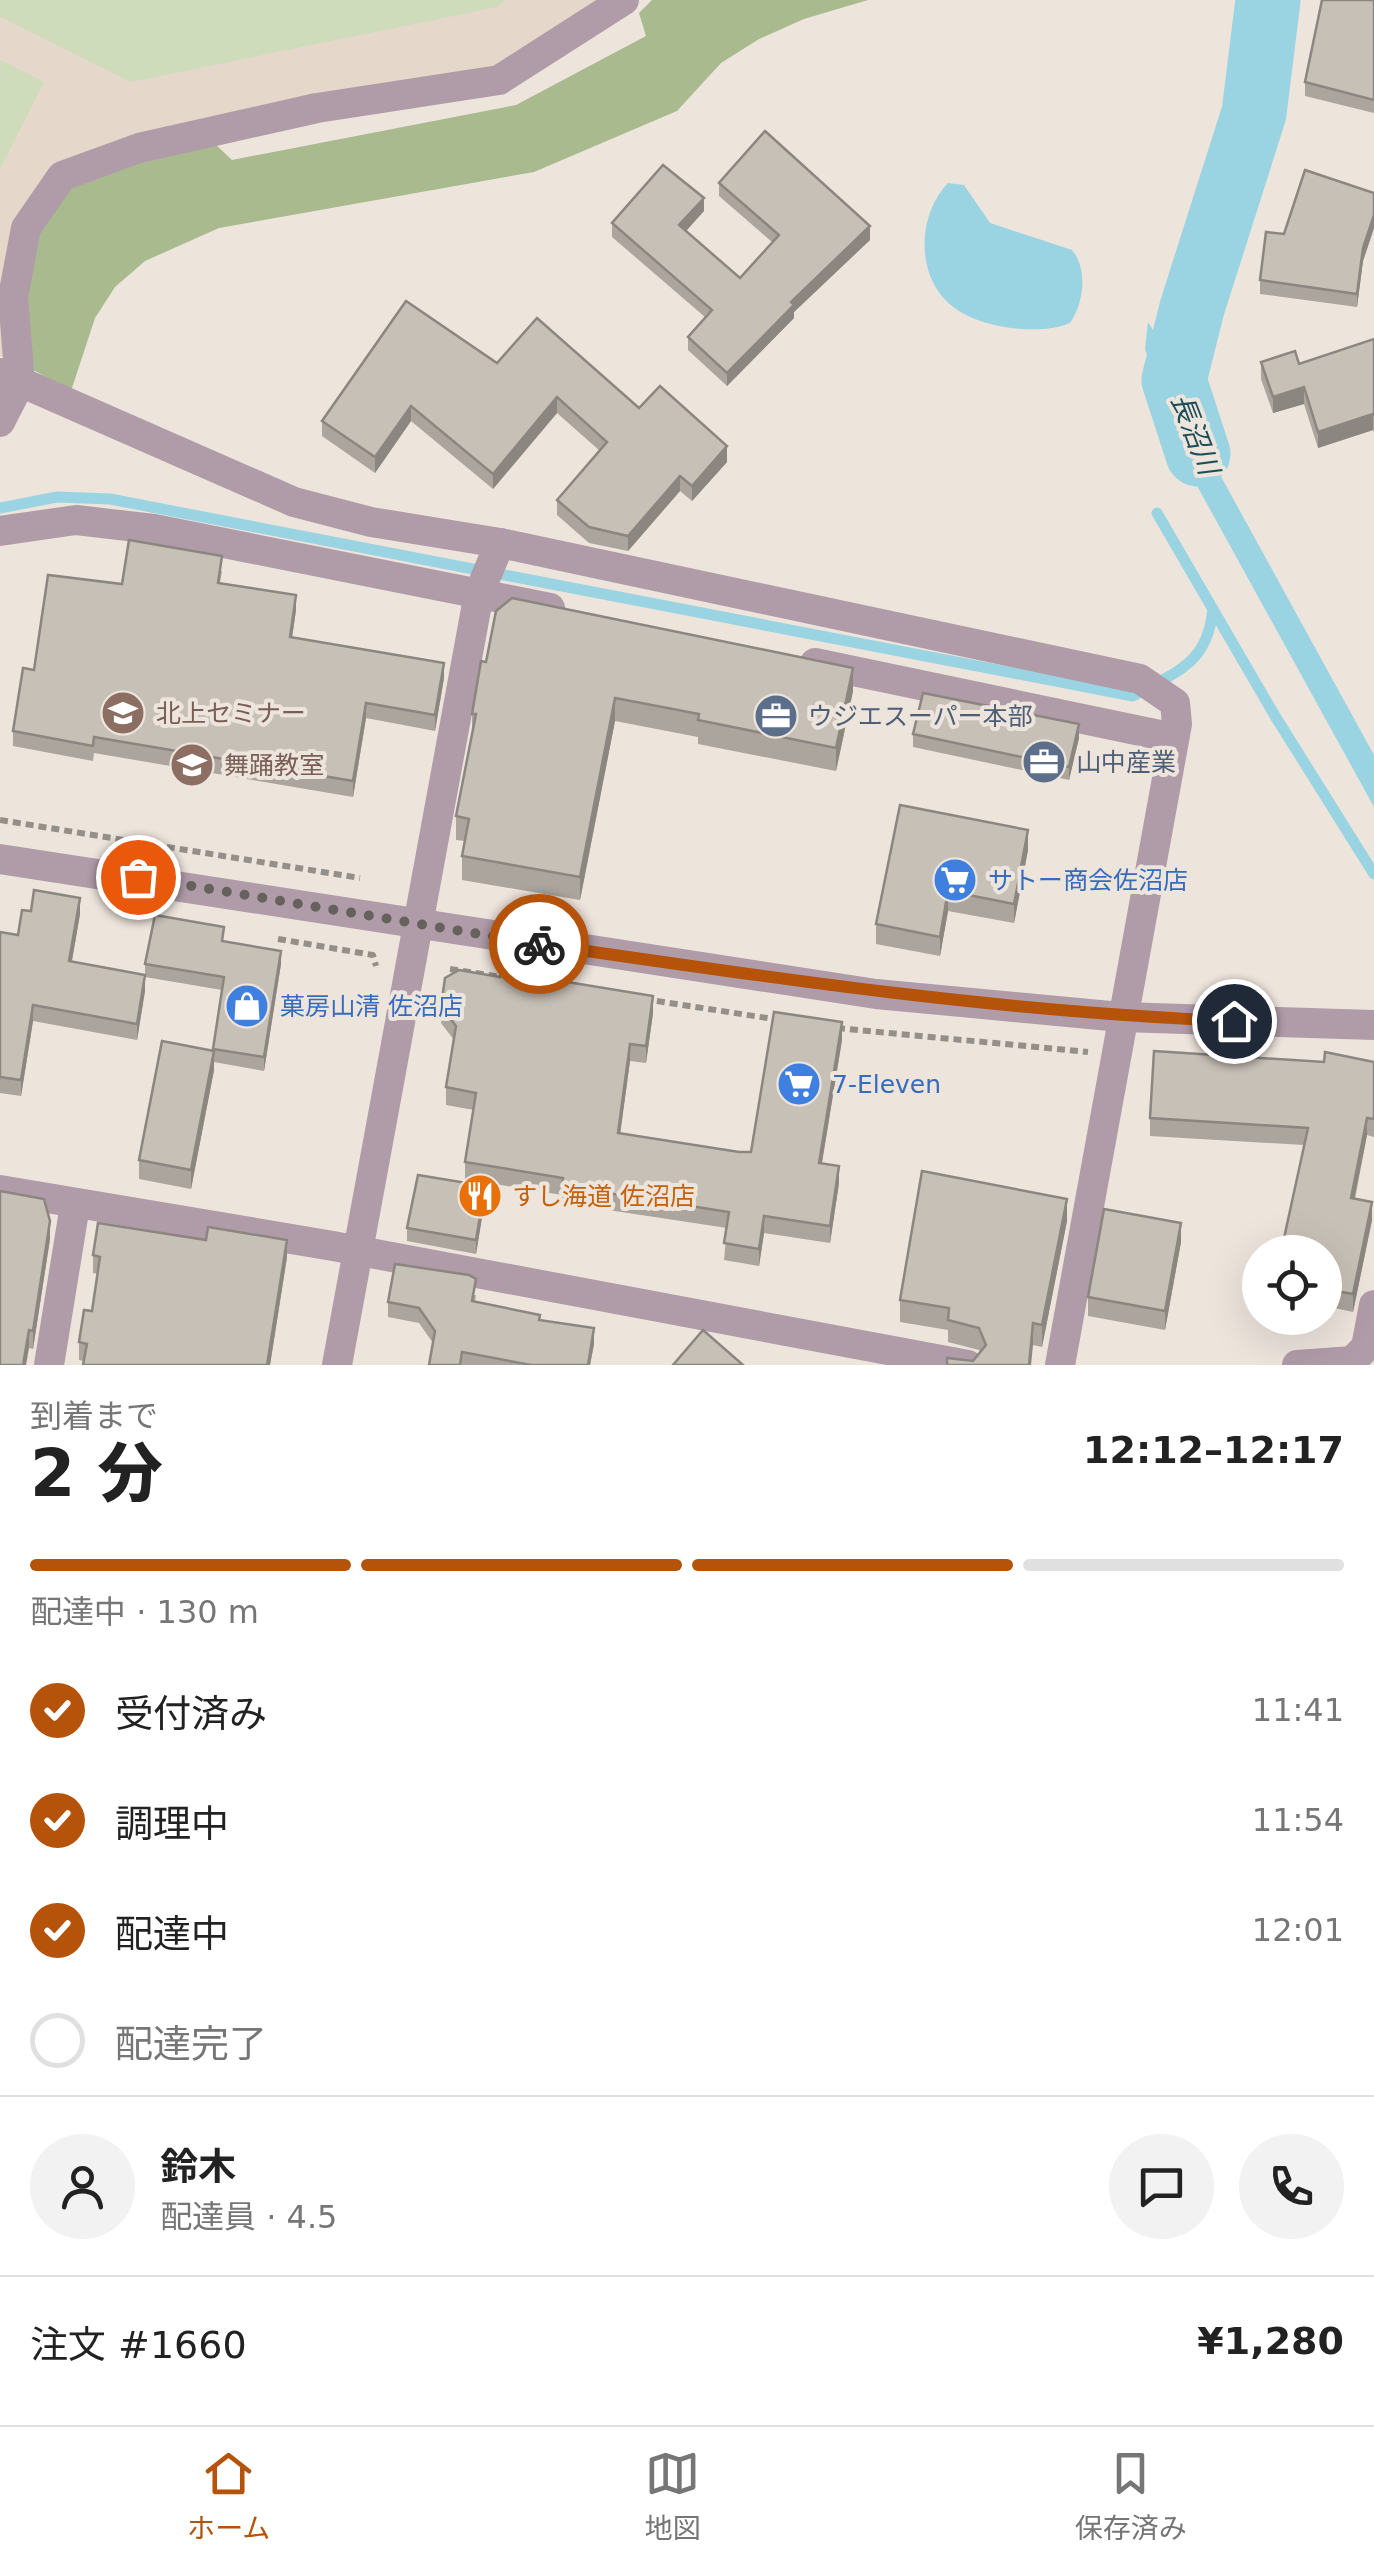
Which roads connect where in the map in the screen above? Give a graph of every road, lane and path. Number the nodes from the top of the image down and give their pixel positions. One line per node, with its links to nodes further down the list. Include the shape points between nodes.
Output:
1 (624, 0): 2 (street, via 499,80 246,124 139,148 62,176 26,228 13,297)
2 (10, 378): 3 (street); 5 (street, via 294,502)
3 (0, 422)
4 (0, 531): 6 (street, via 76,520 154,529)
5 (500, 543): 6 (street); 9 (street, via 1140,678 1175,704)
6 (479, 593): 7 (street); 13 (street)
7 (574, 613)
8 (784, 657): 9 (street)
9 (1174, 738): 14 (street)
10 (0, 820): 12 (path)
11 (0, 859): 13 (street)
12 (365, 878)
13 (420, 926): 14 (street, via 876,994); 18 (street)
14 (1121, 1017): 15 (street); 23 (street)
15 (1374, 1025)
16 (0, 1190): 17 (street)
17 (75, 1205): 18 (street); 20 (street)
18 (358, 1251): 21 (street); 22 (street)
19 (1374, 1304): 24 (street, via 1366,1347 1352,1361)
20 (49, 1365)
21 (337, 1365)
22 (968, 1365)
23 (1060, 1365)
24 (1297, 1365)

